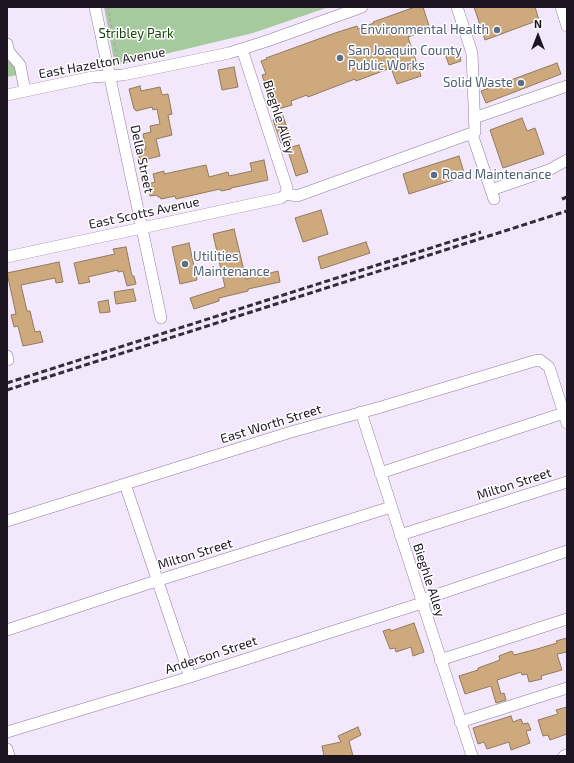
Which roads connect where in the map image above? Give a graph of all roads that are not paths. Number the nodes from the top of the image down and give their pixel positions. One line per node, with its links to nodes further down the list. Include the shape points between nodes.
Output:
1 (96, 7): 9 (street, Della Street)
2 (362, 7): 7 (street, East Hazelton Avenue)
3 (457, 7): 13 (street, via 472,53)
4 (561, 7): 5 (street)
5 (567, 26)
6 (7, 44): 8 (street)
7 (242, 49): 9 (street, East Hazelton Avenue); 16 (street, Bieghle Alley, via 287,188)
8 (10, 57): 11 (street, via 20,65)
9 (109, 76): 11 (street, East Hazelton Avenue, via 92,77); 17 (street, Della Street)
10 (567, 86): 13 (street)
11 (25, 91): 12 (street, East Hazelton Avenue)
12 (7, 95)
13 (474, 118): 14 (street, via 475,132)
14 (472, 134): 15 (street, via 492,194); 16 (street, East Scotts Avenue, via 297,196)
15 (567, 160)
16 (286, 194): 17 (street, East Scotts Avenue, via 281,198)
17 (142, 228): 18 (street, East Scotts Avenue); 19 (street, Della Street)
18 (7, 257)
19 (161, 318)
20 (361, 412): 21 (street, East Worth Street, via 540,360 548,366); 22 (street, Bieghle Alley); 24 (street, East Worth Street)
21 (566, 418): 22 (street)
22 (380, 473): 25 (street, Bieghle Alley)
23 (567, 482): 27 (street, Milton Street)
24 (125, 484): 26 (street, East Worth Street); 29 (street)
25 (391, 507): 27 (street, Bieghle Alley); 29 (street, Milton Street)
26 (7, 521)
27 (400, 535): 30 (street, Bieghle Alley)
28 (567, 551): 30 (street, Anderson Street, via 427,598)
29 (156, 580): 32 (street, Milton Street); 34 (street)
30 (422, 603): 33 (street, Bieghle Alley); 34 (street, Anderson Street)
31 (567, 620): 33 (street)
32 (7, 630)
33 (440, 660): 36 (street, Bieghle Alley)
34 (190, 677): 37 (street, Anderson Street)
35 (567, 688): 36 (street)
36 (460, 722): 40 (street, Bieghle Alley)
37 (7, 732)
38 (7, 749): 39 (street)
39 (9, 756)
40 (472, 756)

